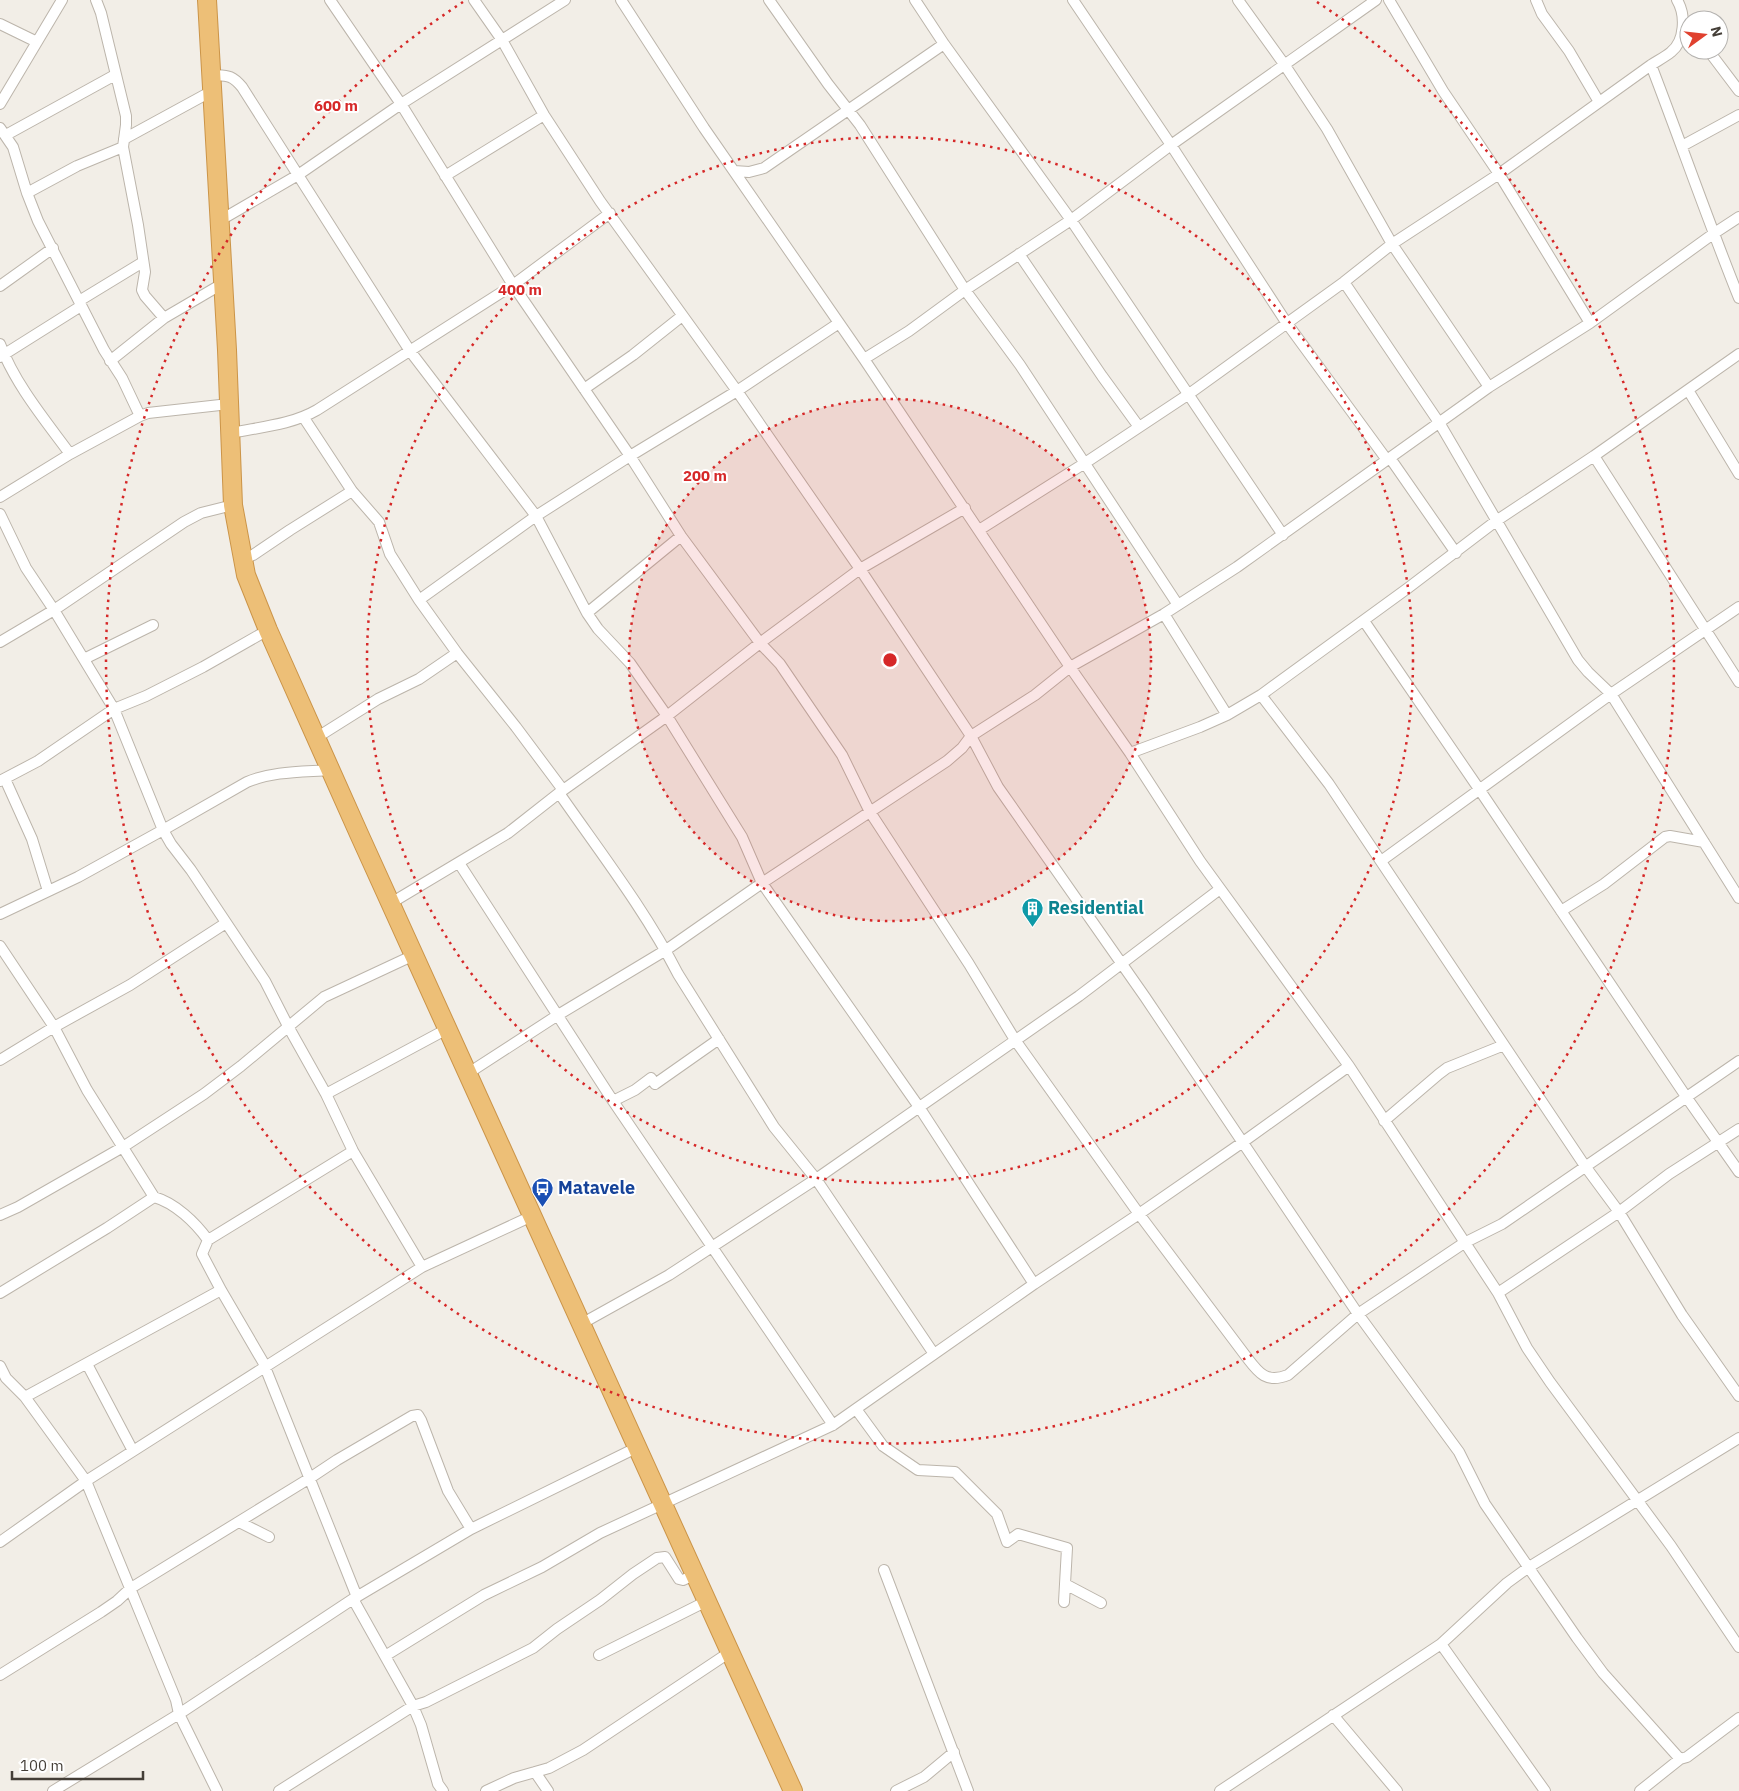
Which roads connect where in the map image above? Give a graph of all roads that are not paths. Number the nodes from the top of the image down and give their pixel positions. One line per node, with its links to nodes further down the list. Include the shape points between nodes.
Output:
1 (62, 0): 17 (street)
2 (96, 0): 23 (street)
3 (206, 0): 24 (highway)
4 (330, 0): 28 (street)
5 (474, 0): 16 (street)
6 (565, 0): 16 (street)
7 (621, 0): 36 (street)
8 (769, 0): 29 (street)
9 (915, 0): 18 (street)
10 (1073, 0): 34 (street)
11 (1238, 0): 21 (street)
12 (1376, 0): 21 (street)
13 (1389, 0): 37 (street, via 1443,91)
14 (1536, 0): 26 (street)
15 (0, 24): 17 (street)
16 (502, 40): 28 (street); 30 (street)
17 (37, 42): 27 (street)
18 (944, 44): 29 (street); 43 (street)
19 (1679, 45): 22 (street)
20 (1716, 60): 25 (street)
21 (1284, 64): 34 (street); 46 (street, via 1337,146)
22 (1650, 65): 26 (street); 35 (street)
23 (115, 75): 32 (street); 33 (street, via 126,116)
24 (211, 83): 33 (street); 38 (street, via 229,76 234,78); 44 (highway)
25 (1739, 91)
26 (1599, 102): 37 (street)
27 (0, 104)
28 (401, 104): 38 (street); 39 (street)
29 (848, 109): 36 (street, via 764,168); 54 (street)
30 (544, 115): 39 (street); 41 (street)
31 (1739, 115): 35 (street)
32 (3, 131): 40 (street, via 13,147)
33 (123, 143): 40 (street); 49 (street)
34 (1171, 145): 43 (street); 59 (street)
35 (1682, 146): 45 (street)
36 (734, 171): 60 (street)
37 (1498, 174): 46 (street); 61 (street)
38 (298, 175): 44 (street); 63 (street)
39 (446, 176): 52 (street)
40 (27, 193): 47 (street)
41 (610, 214): 52 (street); 57 (street)
42 (1739, 217): 45 (street)
43 (1071, 220): 48 (street); 72 (street)
44 (219, 221): 51 (highway)
45 (1713, 234): 55 (street); 61 (street)
46 (1392, 244): 50 (street); 68 (street)
47 (53, 248): 53 (street); 56 (street)
48 (1019, 254): 54 (street); 77 (street)
49 (143, 262): 56 (street); 58 (street, via 142,290)
50 (1344, 282): 59 (street); 76 (street)
51 (222, 284): 58 (street); 73 (highway)
52 (513, 285): 63 (street); 69 (street)
53 (0, 286)
54 (965, 290): 66 (street); 83 (street)
55 (1739, 298)
56 (80, 303): 65 (street); 67 (street)
57 (682, 316): 69 (street); 71 (street)
58 (164, 318): 67 (street)
59 (1286, 322): 72 (street); 82 (street)
60 (839, 323): 66 (street); 71 (street)
61 (1590, 323): 68 (street)
62 (0, 344): 65 (street)
63 (410, 351): 75 (street); 90 (street)
64 (1739, 354): 70 (street)
65 (2, 356): 79 (street)
66 (864, 359): 88 (street)
67 (110, 361): 74 (street)
68 (1490, 387): 76 (street)
69 (584, 389): 80 (street)
70 (1688, 390): 81 (street); 84 (street)
71 (737, 391): 80 (street); 97 (street)
72 (1189, 394): 77 (street); 93 (street)
73 (229, 404): 74 (street); 78 (highway)
74 (140, 416): 79 (street)
75 (304, 418): 78 (street); 85 (street)
76 (1440, 424): 82 (street); 91 (street)
77 (1139, 427): 83 (street)
78 (231, 433): 87 (highway)
79 (70, 454): 86 (street)
80 (630, 456): 90 (street); 94 (street)
81 (1594, 456): 91 (street); 106 (street)
82 (1388, 459): 93 (street); 95 (street)
83 (1085, 463): 92 (street); 99 (street)
84 (1739, 474)
85 (352, 491): 96 (street); 98 (street, via 379,522 390,554)
86 (0, 497)
87 (233, 505): 96 (highway); 101 (street, via 201,513 184,522)
88 (965, 508): 92 (street); 97 (street)
89 (0, 514): 101 (street, via 26,568)
90 (536, 516): 98 (street); 102 (street)
91 (1496, 521): 95 (street); 114 (street, via 1578,660)
92 (979, 530): 112 (street)
93 (1284, 535): 99 (street)
94 (681, 536): 102 (street); 109 (street)
95 (1456, 553): 104 (street)
96 (242, 560): 107 (highway)
97 (860, 569): 109 (street); 119 (street)
98 (420, 600): 110 (street)
99 (1178, 605): 103 (street)
100 (1739, 607): 106 (street)
101 (54, 610): 108 (street); 111 (street)
102 (587, 613): 118 (street, via 635,670)
103 (1164, 614): 112 (street); 117 (street)
104 (1364, 621): 115 (street); 124 (street)
105 (153, 625): 111 (street)
106 (1706, 629): 113 (street); 114 (street)
107 (268, 630): 116 (street, via 203,667); 120 (highway)
108 (0, 642)
109 (760, 643): 118 (street); 126 (street, via 780,664 842,754)
110 (457, 653): 120 (street, via 419,679 378,699); 125 (street, via 516,727)
111 (84, 659): 116 (street)
112 (1070, 668): 119 (street); 121 (street)
113 (1739, 682)
114 (1611, 694): 124 (street); 128 (street)
115 (1260, 695): 117 (street); 129 (street, via 1330,784)
116 (114, 710): 123 (street, via 38,761); 127 (street)
117 (1227, 715): 121 (street)
118 (667, 716): 125 (street); 131 (street, via 742,837)
119 (971, 736): 126 (street, via 947,761); 142 (street, via 998,787)
120 (316, 738): 122 (highway)
121 (1130, 753): 132 (street)
122 (330, 770): 127 (street, via 288,772 257,778); 135 (highway)
123 (2, 780): 133 (street, via 32,839)
124 (1479, 789): 129 (street); 136 (street)
125 (561, 792): 130 (street, via 508,833); 140 (street)
126 (870, 812): 131 (street); 148 (street)
127 (163, 830): 133 (street); 138 (street)
128 (1704, 842): 134 (street); 136 (street, via 1665,837 1604,884)
129 (1381, 861): 149 (street)
130 (459, 863): 135 (street); 143 (street)
131 (762, 883): 140 (street); 157 (street)
132 (1220, 888): 142 (street); 152 (street)
133 (48, 891): 137 (street)
134 (1737, 892)
135 (391, 902): 141 (highway)
136 (1561, 911): 155 (street)
137 (0, 914)
138 (226, 923): 144 (street, via 130,985); 145 (street, via 265,981)
139 (0, 946): 144 (street)
140 (666, 950): 143 (street); 147 (street)
141 (414, 955): 145 (street, via 324,997); 146 (highway)
142 (1122, 963): 148 (street); 160 (street)
143 (558, 1015): 153 (street); 156 (street)
144 (54, 1027): 150 (street); 162 (street, via 87,1090)
145 (289, 1028): 154 (street); 162 (street, via 204,1094)
146 (447, 1029): 153 (highway); 154 (street)
147 (719, 1039): 156 (street, via 654,1084 651,1078); 166 (street, via 774,1127)
148 (1015, 1040): 157 (street); 169 (street)
149 (1504, 1045): 158 (street, via 1447,1068 1395,1112); 164 (street)
150 (0, 1060)
151 (1739, 1061): 155 (street)
152 (1348, 1066): 158 (street); 160 (street)
153 (467, 1074): 171 (highway)
154 (326, 1094): 163 (street)
155 (1687, 1098): 161 (street); 164 (street)
156 (613, 1101): 174 (street)
157 (919, 1107): 166 (street); 176 (street)
158 (1382, 1117): 173 (street)
159 (1739, 1129): 161 (street)
160 (1243, 1142): 169 (street); 180 (street)
161 (1718, 1143): 165 (street); 168 (street, via 1668,1174)
162 (123, 1147): 167 (street); 170 (street)
163 (353, 1151): 172 (street); 175 (street)
164 (1585, 1166): 168 (street); 173 (street, via 1502,1224)
165 (1739, 1172)
166 (816, 1179): 174 (street); 182 (street)
167 (154, 1197): 172 (street, via 190,1218); 178 (street)
168 (1619, 1212): 179 (street); 186 (street, via 1682,1315)
169 (1139, 1214): 176 (street); 180 (street, via 1264,1376 1288,1375)
170 (0, 1215)
171 (532, 1216): 175 (street); 181 (highway)
172 (208, 1240): 177 (street, via 202,1254)
173 (1464, 1243): 179 (street); 180 (street)
174 (713, 1247): 181 (street); 189 (street)
175 (422, 1267): 185 (street)
176 (1034, 1284): 182 (street)
177 (221, 1290): 183 (street); 185 (street)
178 (0, 1293)
179 (1498, 1293): 195 (street, via 1527,1348)
180 (1358, 1314): 201 (street, via 1458,1452 1485,1504)
181 (581, 1324): 191 (highway)
182 (934, 1354): 188 (street)
183 (87, 1364): 187 (street); 192 (street)
184 (0, 1366): 187 (street, via 6,1378)
185 (265, 1367): 192 (street); 193 (street)
186 (1739, 1396)
187 (25, 1397): 194 (street)
188 (856, 1409): 189 (street); 204 (street, via 883,1446 918,1470 955,1472 996,1514 1008,1542 1018,1534 1067,1548)
189 (833, 1425): 196 (street)
190 (1739, 1438): 195 (street)
191 (638, 1447): 196 (highway); 198 (street)
192 (133, 1451): 194 (street)
193 (310, 1478): 197 (street); 198 (street, via 418,1415 448,1491); 206 (street)
194 (86, 1481): 200 (street); 205 (street)
195 (1636, 1500): 201 (street); 211 (street)
196 (663, 1503): 203 (highway); 214 (street, via 484,1595)
197 (239, 1522): 199 (street); 205 (street)
198 (471, 1529): 206 (street)
199 (269, 1538)
200 (0, 1542)
201 (1529, 1567): 210 (street); 221 (street, via 1603,1673)
202 (884, 1570): 220 (street)
203 (694, 1575): 207 (highway); 216 (street, via 679,1579 665,1557 657,1558 533,1648)
204 (1065, 1584): 208 (street); 209 (street)
205 (131, 1588): 215 (street, via 102,1612); 217 (street)
206 (355, 1598): 214 (street); 217 (street)
207 (707, 1601): 212 (highway); 213 (street)
208 (1064, 1602)
209 (1101, 1603)
210 (1441, 1644): 218 (street); 234 (street)
211 (1739, 1647)
212 (730, 1652): 222 (street, via 583,1750); 223 (highway)
213 (599, 1655)
214 (385, 1656): 216 (street)
215 (0, 1675)
216 (413, 1706): 226 (street); 227 (street)
217 (179, 1714): 224 (street); 225 (street)
218 (1333, 1715): 232 (street); 233 (street)
219 (1739, 1718): 221 (street)
220 (954, 1752): 230 (street, via 924,1776); 231 (street)
221 (1680, 1759): 235 (street)
222 (535, 1772): 228 (street); 229 (street)
223 (788, 1789)
224 (53, 1791)
225 (217, 1791)
226 (279, 1791)
227 (443, 1791)
228 (486, 1791)
229 (548, 1791)
230 (896, 1791)
231 (968, 1791)
232 (1220, 1791)
233 (1397, 1791)
234 (1545, 1791)
235 (1640, 1791)

